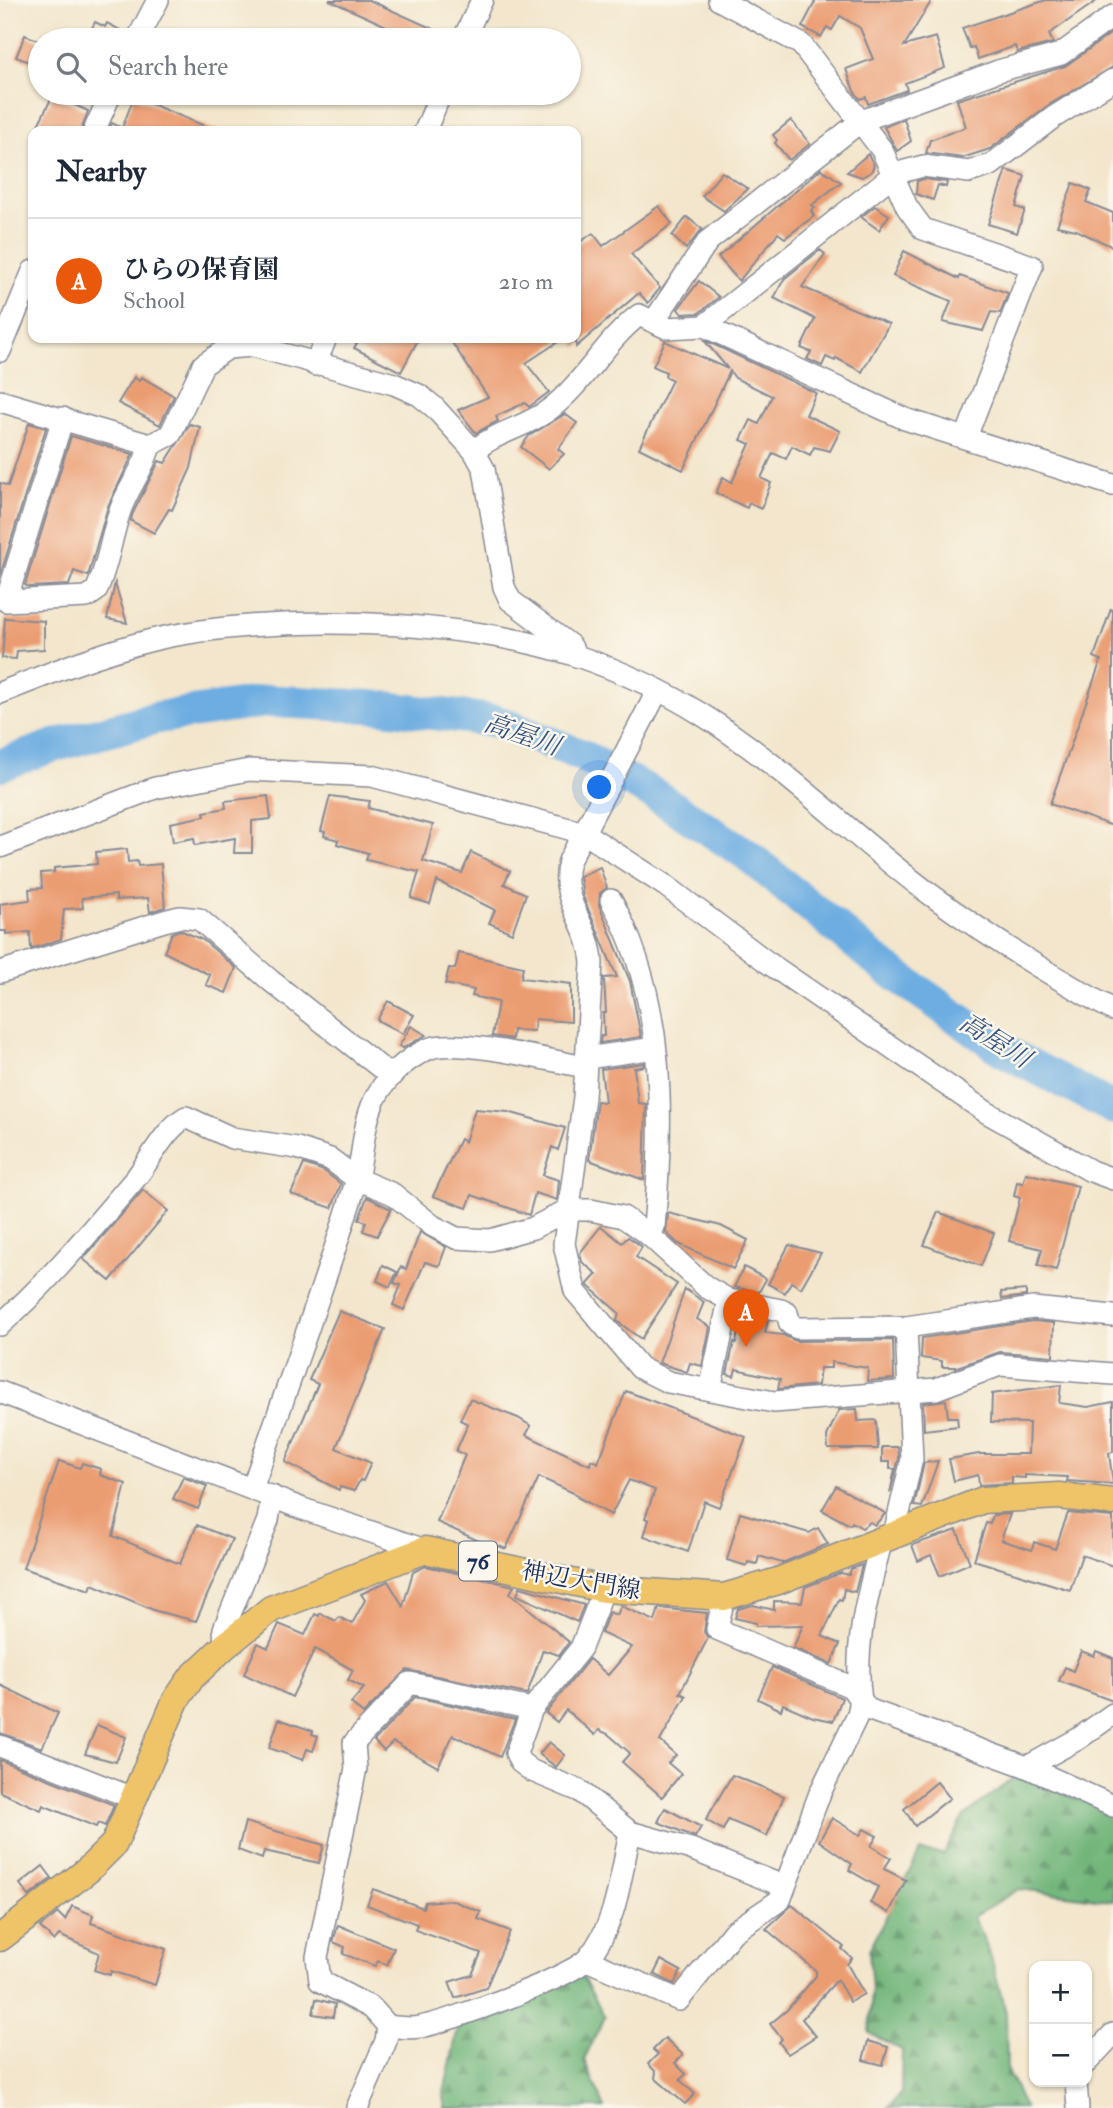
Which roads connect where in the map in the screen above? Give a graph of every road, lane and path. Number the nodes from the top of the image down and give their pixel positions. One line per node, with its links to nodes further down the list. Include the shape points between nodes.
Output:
1 (158, 0): 5 (street)
2 (482, 0): 6 (street)
3 (719, 0): 10 (street, via 801,44)
4 (1113, 16): 10 (street, via 1061,54 998,71)
5 (143, 28)
6 (469, 28)
7 (1113, 80): 13 (street, via 991,165 969,172 923,166)
8 (106, 105): 11 (street)
9 (436, 105): 12 (street)
10 (861, 121): 13 (street); 15 (street, via 708,241)
11 (96, 126)
12 (427, 126)
13 (894, 174): 16 (street); 22 (street, via 907,207 923,229 1032,266)
14 (28, 283): 18 (street)
15 (654, 321): 16 (street, via 667,328); 24 (street, via 639,315 547,412)
16 (704, 326): 22 (street, via 905,419)
17 (324, 343): 19 (street)
18 (0, 351)
19 (315, 365): 23 (street, via 253,346 228,348 203,365 170,435); 24 (street, via 419,394)
20 (0, 401): 21 (street)
21 (63, 418): 23 (street); 23 (street, via 6,601 87,597 96,591 126,494 145,464)
22 (966, 437): 25 (street)
23 (150, 446)
24 (474, 451): 26 (street, via 484,469 510,600 571,646)
25 (1113, 485)
26 (576, 656): 27 (street, via 419,628 280,624 155,640); 28 (street)
27 (0, 693)
28 (656, 694): 29 (street); 33 (street, via 700,713 929,894 1037,967)
29 (586, 829): 30 (street, via 372,776 248,770 155,788); 35 (street, via 564,880 591,949); 38 (street, via 767,962 986,1112)
30 (0, 846)
31 (611, 900): 34 (street, via 630,933 640,964)
32 (0, 972): 36 (street, via 164,921 199,919)
33 (1113, 1010)
34 (655, 1048): 35 (street); 40 (street, via 660,1159 654,1227)
35 (586, 1062): 36 (street, via 457,1046 431,1048); 39 (street)
36 (391, 1076): 37 (street, via 366,1122)
37 (357, 1179): 39 (street, via 393,1195 456,1238 489,1240 533,1228); 43 (street, via 330,1159 297,1148 232,1138 186,1117 175,1124 138,1176 33,1296); 49 (street)
38 (1113, 1179)
39 (567, 1210): 40 (street, via 623,1217); 46 (street, via 564,1244 575,1290 640,1368 668,1382)
40 (649, 1235): 41 (street, via 706,1287)
41 (729, 1300): 44 (street, via 781,1310 797,1328); 46 (street)
42 (1113, 1315): 44 (street, via 1033,1308)
43 (0, 1325)
44 (906, 1327): 48 (street)
45 (1113, 1374): 48 (street, via 1000,1365 960,1382)
46 (710, 1390): 48 (street, via 774,1402)
47 (0, 1392): 49 (street)
48 (909, 1392): 51 (street, via 912,1459)
49 (262, 1492): 52 (street); 55 (street, via 268,1520 223,1629)
50 (1113, 1502): 51 (main road, 神辺大門線 / 76, via 1059,1496 983,1500)
51 (888, 1537): 54 (main road, 神辺大門線 / 76, via 778,1581); 56 (street, via 860,1627)
52 (425, 1550): 53 (main road, 神辺大門線 / 76); 55 (main road, 76, via 271,1609)
53 (604, 1589): 54 (main road, 神辺大門線 / 76); 57 (street, via 581,1648)
54 (724, 1597): 56 (street, via 717,1629 851,1687)
55 (225, 1646): 61 (main road, 76, via 192,1677 176,1700)
56 (861, 1701): 60 (street, via 870,1710); 64 (street)
57 (532, 1709): 63 (street, via 516,1753 520,1762 580,1791); 67 (street, via 410,1683 354,1743 356,1768 317,1971 320,1981 372,2008)
58 (1113, 1714): 60 (street)
59 (0, 1746): 61 (street)
60 (1027, 1767): 62 (street)
61 (133, 1798): 65 (main road, 76, via 114,1844 88,1870)
62 (1113, 1806)
63 (630, 1832): 64 (street, via 691,1849); 66 (street, via 615,1906)
64 (783, 1886): 66 (street, via 780,1900 733,1932 679,2000)
65 (0, 1938)
66 (587, 1960): 67 (street, via 570,1972 449,2018 419,2027)
67 (388, 2026): 71 (street)
68 (1113, 2034): 69 (street)
69 (1092, 2057)
70 (1076, 2087): 72 (street)
71 (357, 2108)
72 (1077, 2108)

